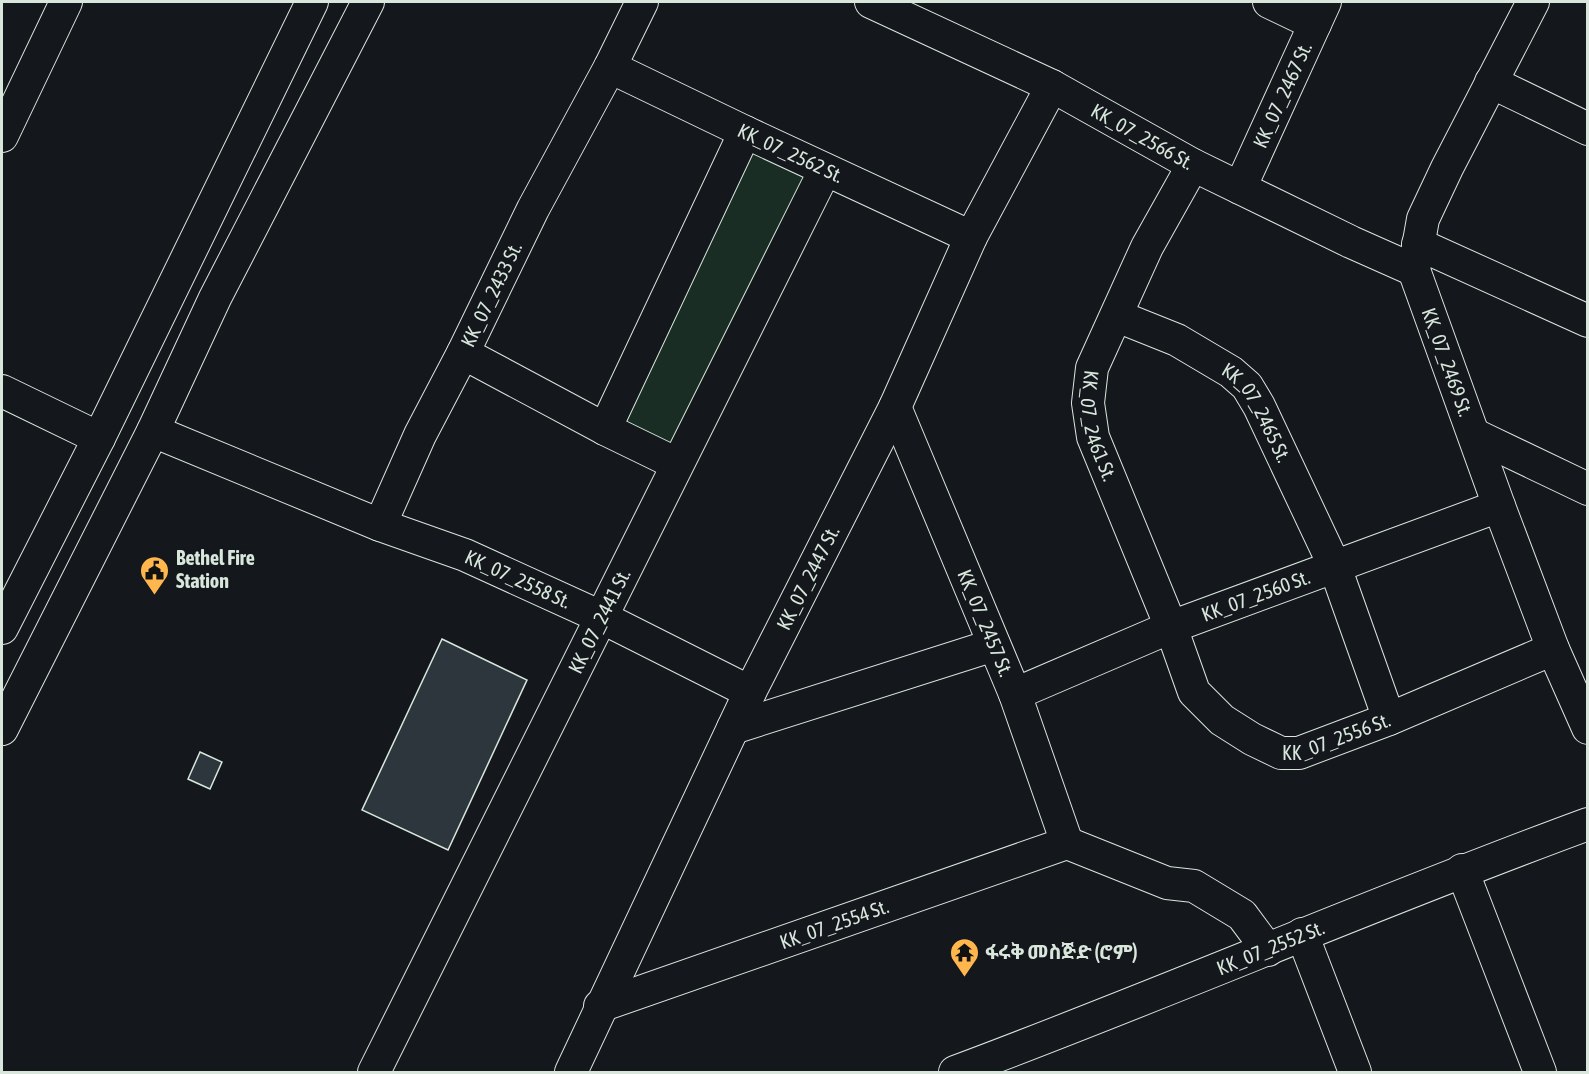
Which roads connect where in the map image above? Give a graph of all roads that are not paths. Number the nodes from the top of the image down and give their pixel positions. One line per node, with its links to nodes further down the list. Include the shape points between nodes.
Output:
1 (66, 2): 14 (street)
2 (312, 2): 28 (street)
3 (368, 2): 26 (street, via 215,298)
4 (642, 2): 9 (street, KK_07_2433 St.)
5 (871, 2): 11 (street, KK_07_2566 St.)
6 (1269, 2): 8 (street)
7 (1533, 2): 10 (street)
8 (1320, 13): 17 (street, KK_07_2467 St.)
9 (610, 67): 13 (street, KK_07_2562 St.); 22 (street, KK_07_2433 St., via 533,209)
10 (1491, 82): 12 (street); 19 (street, via 1423,219)
11 (1052, 86): 15 (street, KK_07_2566 St.); 18 (street, KK_07_2447 St.)
12 (1587, 129)
13 (745, 132): 16 (street, KK_07_2562 St.); 25 (street)
14 (2, 136)
15 (1193, 165): 17 (street, KK_07_2566 St.); 20 (street, KK_07_2461 St., via 1147,247)
16 (825, 170): 18 (street, KK_07_2562 St.); 29 (street, KK_07_2441 St.)
17 (1240, 188): 19 (street, KK_07_2566 St., via 1351,242)
18 (971, 237): 24 (street, KK_07_2447 St.)
19 (1416, 257): 21 (street, KK_07_2566 St.); 27 (street, KK_07_2469 St.)
20 (1117, 316): 35 (street, KK_07_2465 St., via 1177,340 1247,386); 37 (street, KK_07_2461 St., via 1092,368 1088,403 1093,437)
21 (1587, 321)
22 (463, 353): 25 (street); 34 (street, KK_07_2433 St., via 420,435)
23 (2, 391): 28 (street)
24 (895, 407): 39 (street, KK_07_2457 St.); 41 (street, KK_07_2447 St.)
25 (605, 429): 29 (street)
26 (153, 432): 32 (street); 34 (street, KK_07_2558 St.)
27 (1475, 435): 31 (street); 33 (street, KK_07_2469 St.)
28 (99, 438): 30 (street)
29 (677, 464): 36 (street, KK_07_2441 St.)
30 (79, 480): 32 (street); 38 (street)
31 (1587, 489)
32 (118, 501): 44 (street)
33 (1499, 506): 35 (street, KK_07_2560 St.); 40 (street, KK_07_2469 St.)
34 (380, 525): 36 (street, KK_07_2558 St., via 465,555)
35 (1335, 567): 37 (street, KK_07_2560 St.); 43 (street, KK_07_2465 St.)
36 (601, 617): 41 (street, KK_07_2558 St.); 54 (street, KK_07_2441 St.)
37 (1171, 627): 42 (street, KK_07_2560 St.); 43 (street, KK_07_2556 St., via 1194,692 1222,720 1281,753 1299,753)
38 (2, 628)
39 (994, 645): 42 (street, KK_07_2457 St.); 45 (street)
40 (1553, 649): 43 (street, KK_07_2556 St.); 46 (street, KK_07_2469 St.)
41 (750, 692): 45 (street, KK_07_2447 St.)
42 (1015, 694): 48 (street, KK_07_2457 St.)
43 (1389, 719)
44 (5, 721)
45 (732, 728): 52 (street, KK_07_2447 St.)
46 (1587, 728)
47 (1587, 824): 49 (street, KK_07_2552 St.)
48 (1067, 843): 51 (street, via 1167,883 1194,886 1242,915); 52 (street, KK_07_2554 St.)
49 (1462, 870): 50 (street, KK_07_2552 St.); 57 (street)
50 (1302, 934): 51 (street, KK_07_2552 St.); 56 (street)
51 (1268, 950): 53 (street, KK_07_2552 St.)
52 (600, 1006): 55 (street, KK_07_2447 St.)
53 (966, 1071)
54 (374, 1072)
55 (571, 1072)
56 (1355, 1072)
57 (1540, 1072)

